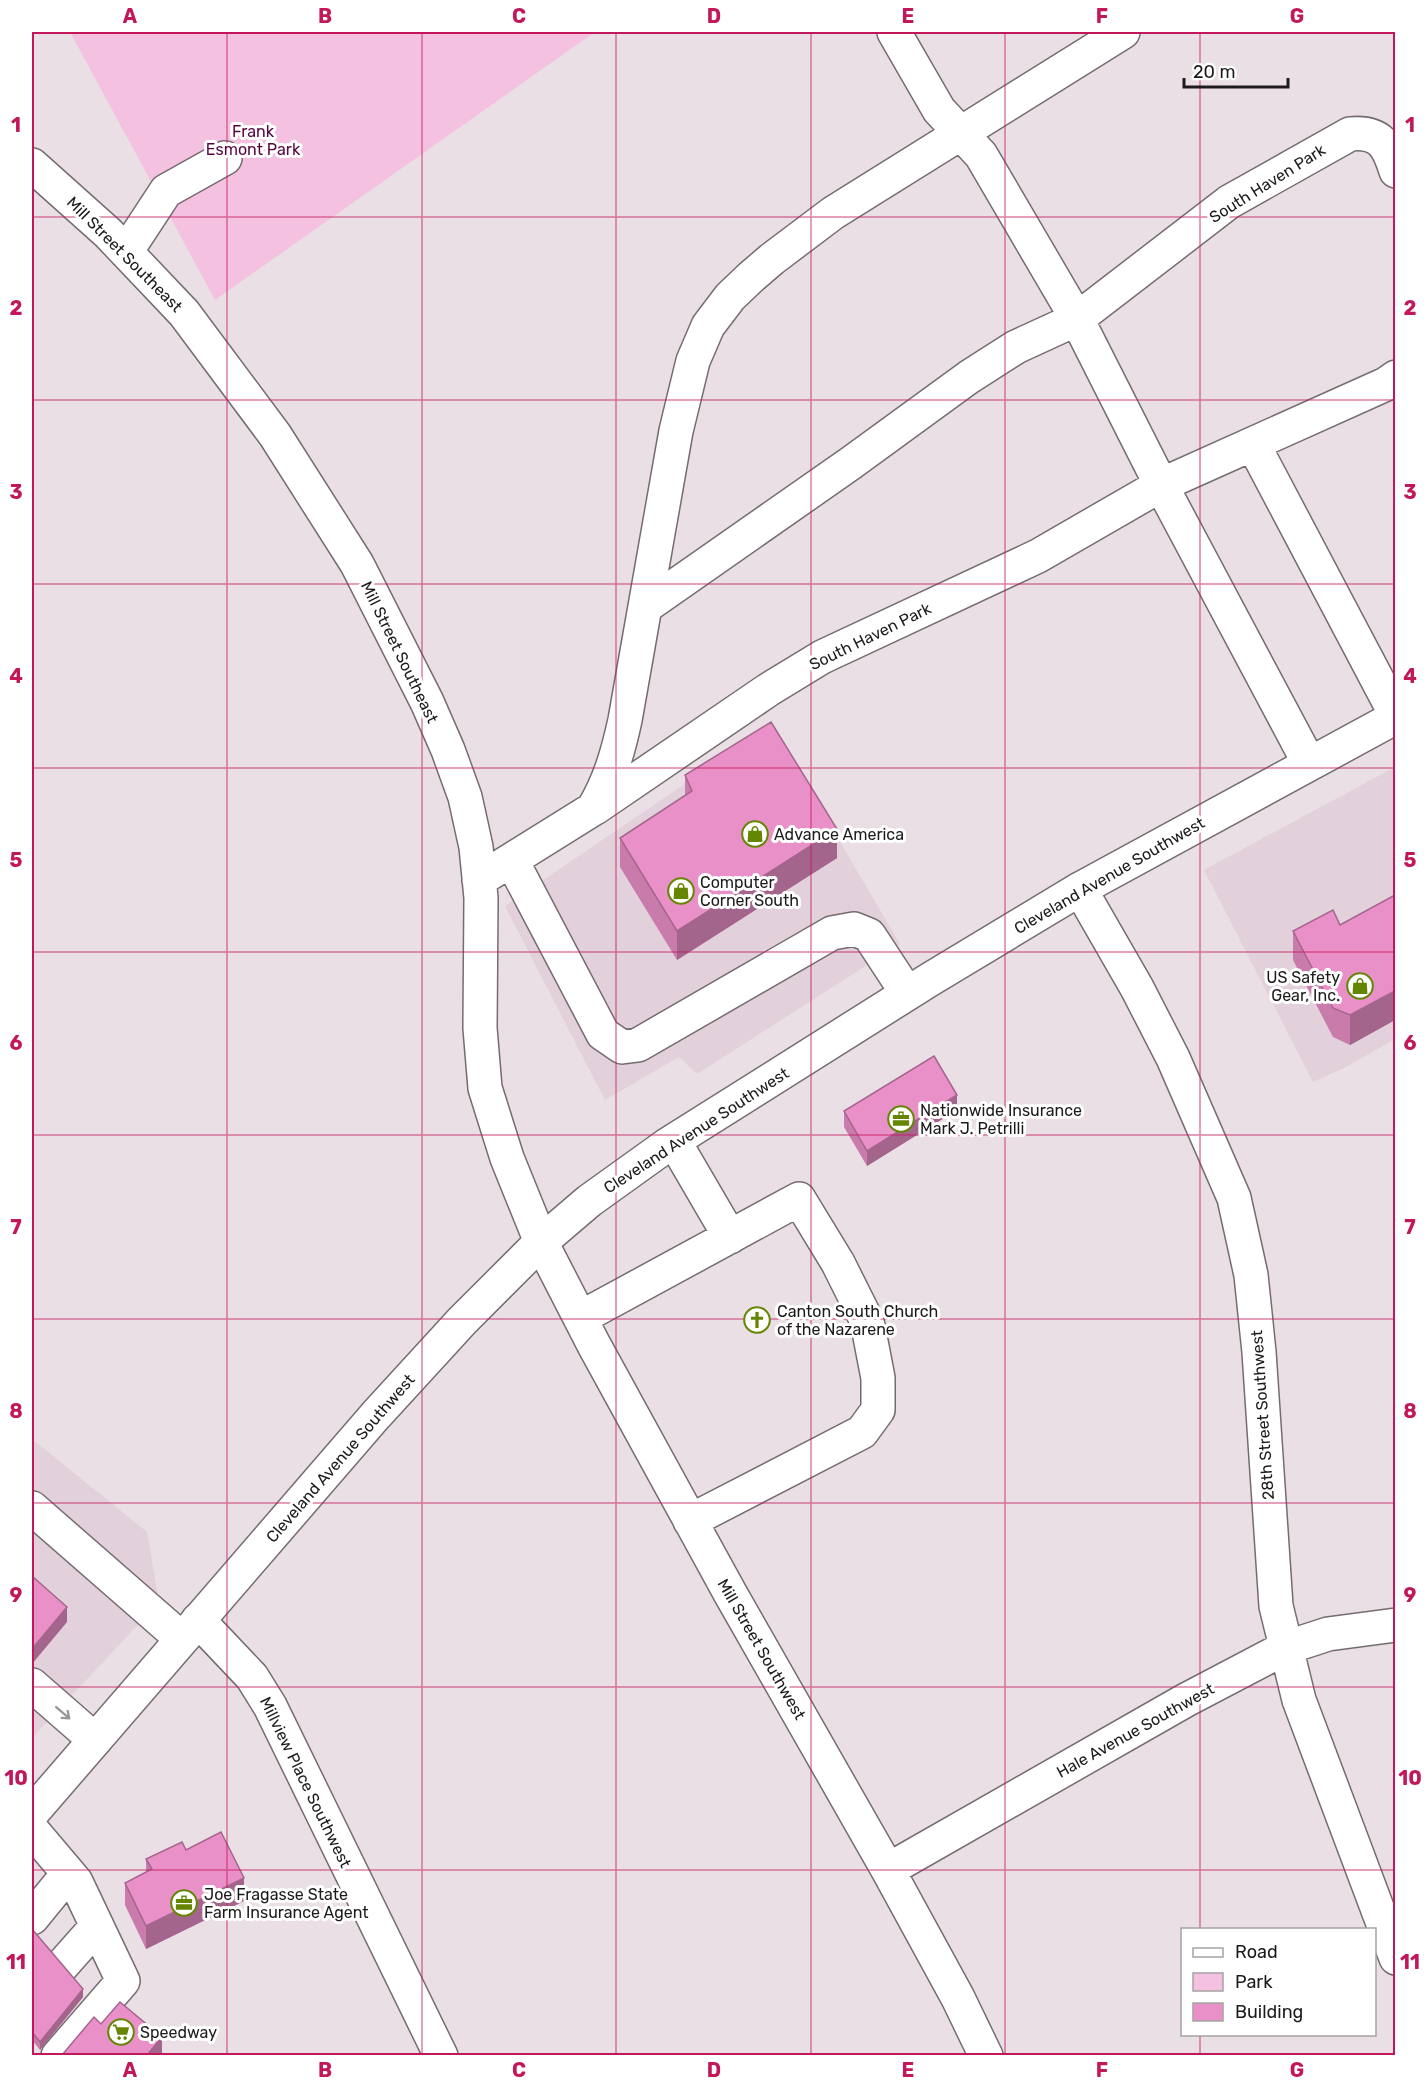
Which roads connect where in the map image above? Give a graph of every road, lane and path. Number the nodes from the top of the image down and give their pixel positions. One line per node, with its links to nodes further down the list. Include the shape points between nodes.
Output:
1 (894, 32): 3 (street, via 939,110)
2 (1123, 32): 3 (street)
3 (961, 135): 8 (street, via 981,155); 12 (street, via 833,213 780,253 730,297 708,326 693,361 676,431)
4 (225, 158): 7 (street, via 166,191)
5 (32, 165): 7 (street, Mill Street Southeast)
6 (1395, 171): 8 (street, South Haven Park, via 1378,138 1359,133 1346,135 1229,202)
7 (126, 252): 17 (street, Mill Street Southeast, via 184,313 261,416 357,564 448,750 467,807)
8 (1077, 320): 11 (street); 12 (street, South Haven Park, via 1016,347 969,377)
9 (1395, 377): 10 (street, South Haven Park)
10 (1253, 444): 11 (street, South Haven Park); 13 (street)
11 (1161, 485): 14 (street); 15 (street, South Haven Park, via 1038,556 822,657)
12 (645, 607): 15 (street, via 619,750)
13 (1395, 716): 14 (street, Cleveland Avenue Southwest)
14 (1309, 763): 18 (street, Cleveland Avenue Southwest)
15 (593, 809): 16 (street, South Haven Park)
16 (512, 861): 17 (street, South Haven Park); 19 (street, via 603,1034 622,1047 638,1046 832,933 854,929 869,935)
17 (479, 880): 22 (street, Mill Street Southeast, via 480,1028 485,1088 507,1158)
18 (1080, 890): 19 (street, Cleveland Avenue Southwest); 28 (street, 28th Street Southwest, via 1173,1058 1234,1198 1251,1275 1276,1606)
19 (907, 993): 20 (street, Cleveland Avenue Southwest)
20 (674, 1141): 21 (street); 22 (street, Cleveland Avenue Southwest, via 589,1201)
21 (730, 1237): 23 (street); 25 (street, via 800,1199 867,1321 878,1378 878,1410 862,1432)
22 (541, 1242): 23 (street, Mill Street Southwest); 27 (street, Cleveland Avenue Southwest, via 375,1416)
23 (580, 1318): 25 (street, Mill Street Southwest)
24 (32, 1508): 27 (street, Millview Place Southwest)
25 (690, 1521): 33 (street, Mill Street Southwest)
26 (1395, 1625): 28 (street, Hale Avenue Southwest, via 1328,1634)
27 (190, 1630): 30 (street, Cleveland Avenue Southwest); 40 (street, Millview Place Southwest, via 252,1677 270,1706)
28 (1285, 1648): 33 (street, Hale Avenue Southwest); 37 (street, 28th Street Southwest, via 1299,1700)
29 (32, 1685): 30 (street, one-way to 30)
30 (95, 1740): 31 (street, Cleveland Avenue Southwest)
31 (32, 1814)
32 (32, 1830): 34 (street)
33 (888, 1870): 41 (street, Mill Street Southwest)
34 (68, 1874): 35 (street); 36 (street, via 76,1882)
35 (32, 1918)
36 (97, 1926): 38 (street); 39 (street, via 123,1981)
37 (1395, 1958)
38 (59, 1969)
39 (58, 2055)
40 (441, 2055)
41 (986, 2055)

